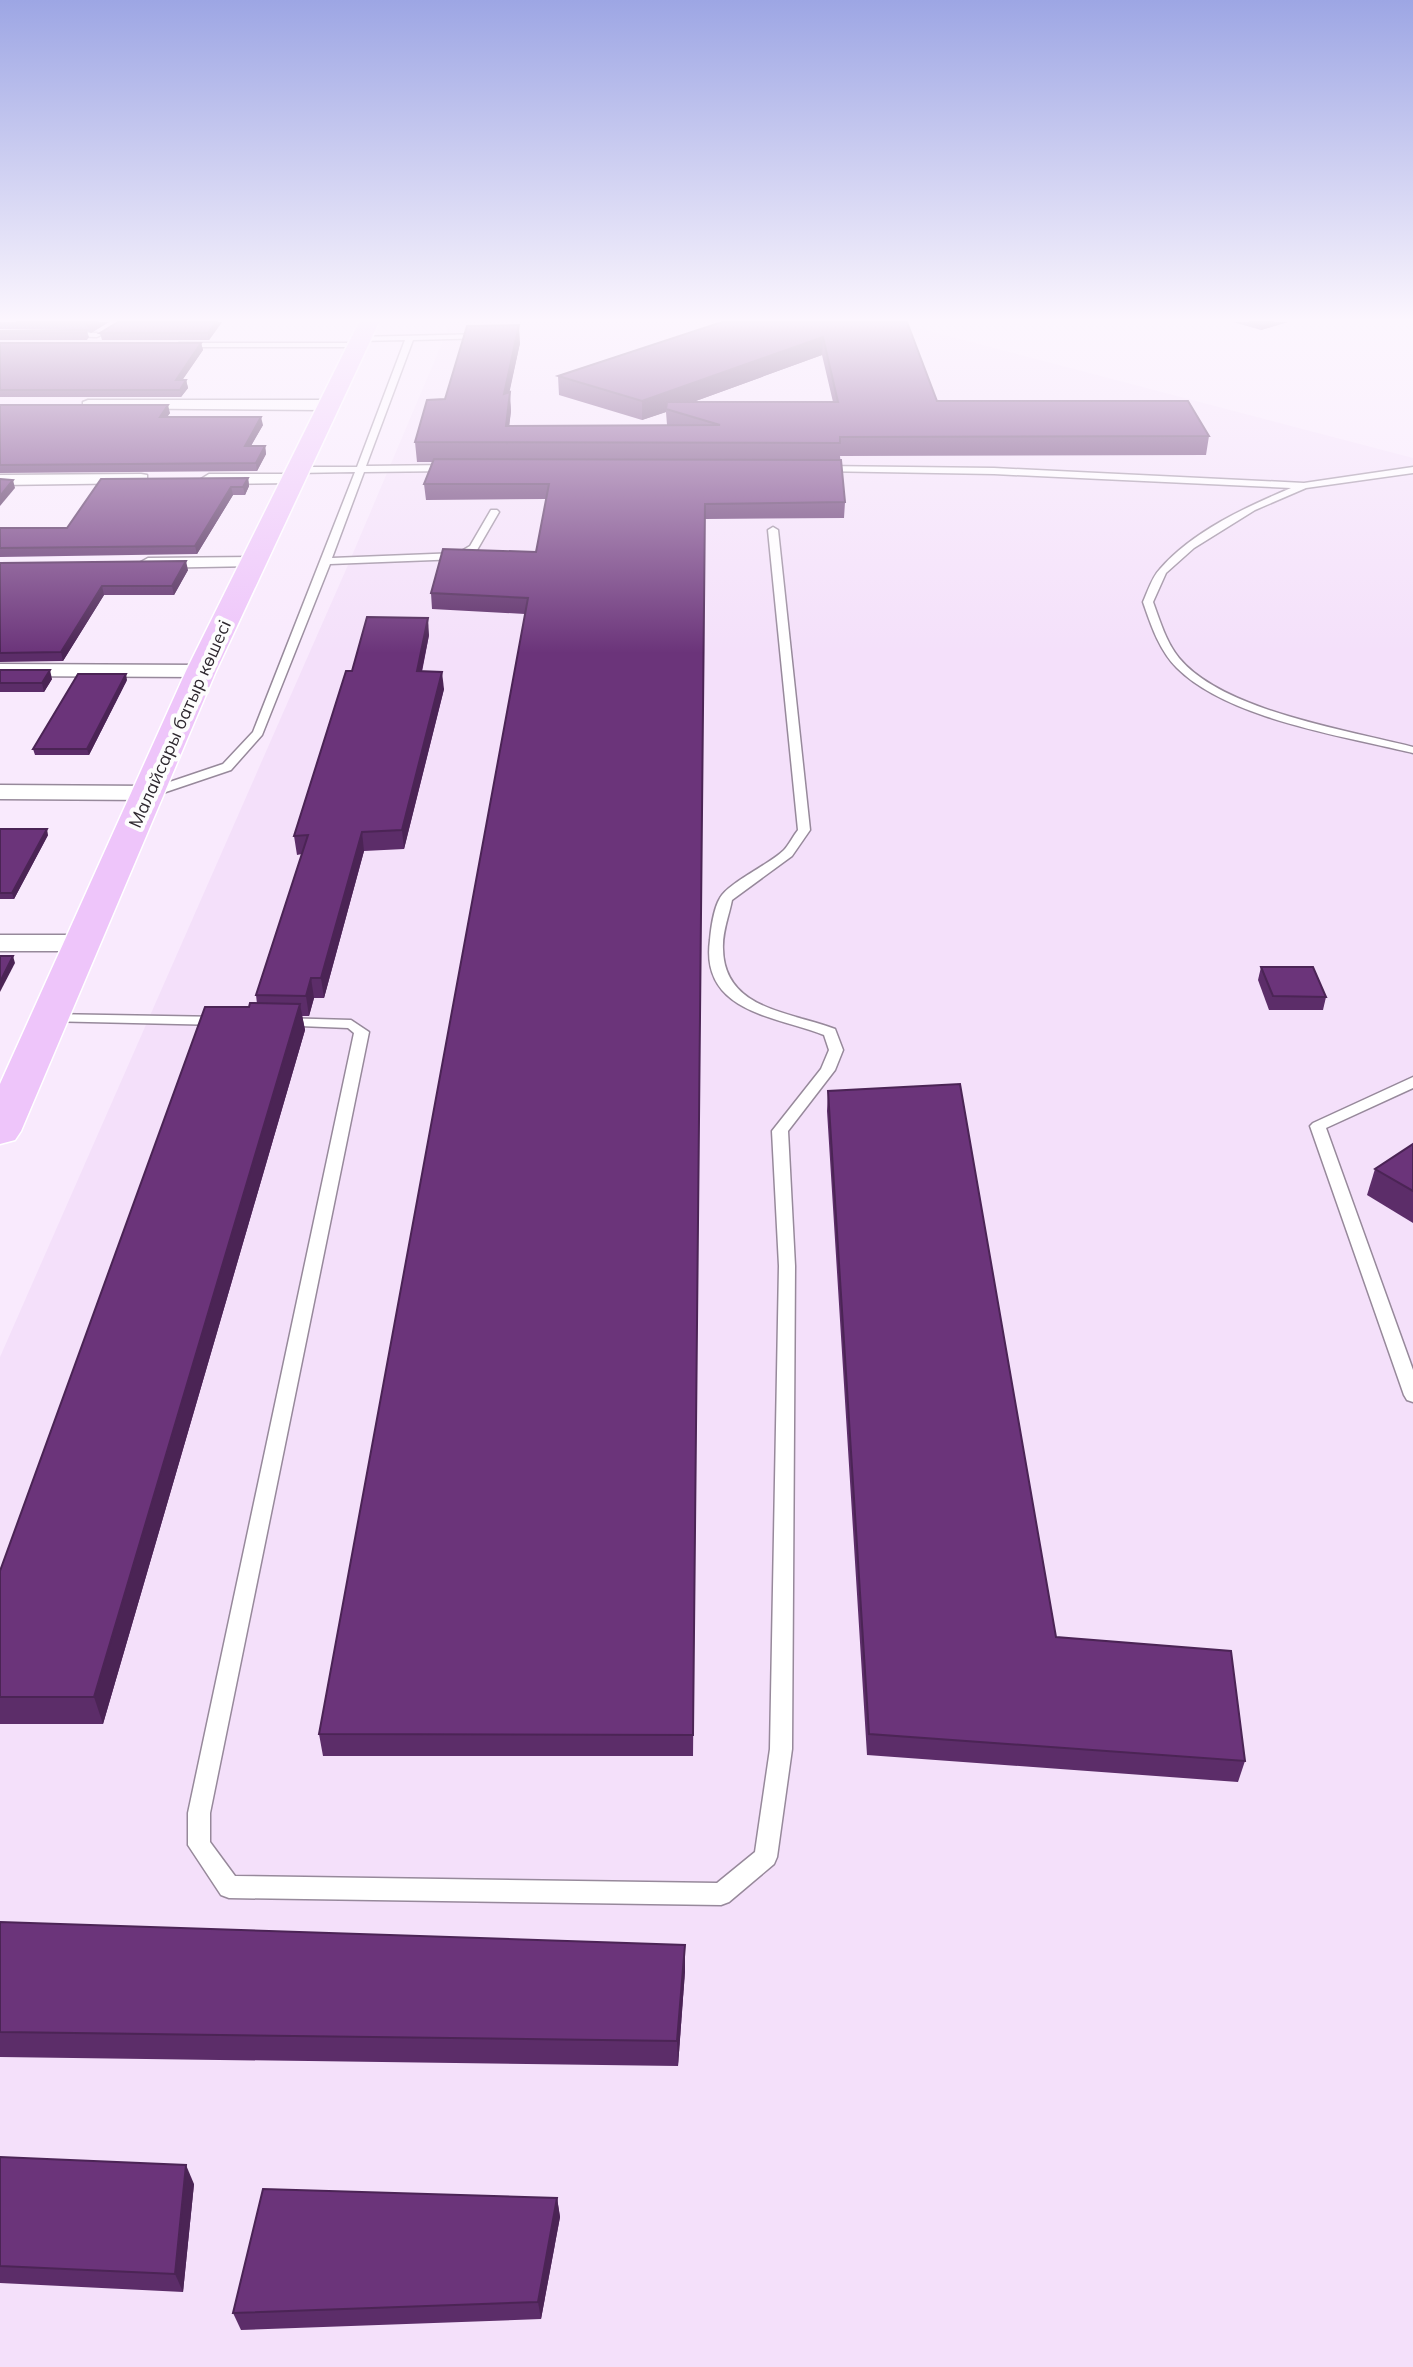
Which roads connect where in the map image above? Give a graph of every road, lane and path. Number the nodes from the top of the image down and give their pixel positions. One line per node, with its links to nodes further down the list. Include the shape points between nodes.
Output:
1 (313, 432): 7 (main road, Малайсары батыр көшесі)
2 (374, 432): 4 (lane)
3 (469, 468): 4 (lane)
4 (360, 469): 7 (lane); 14 (lane)
5 (809, 469): 11 (lane, via 994,471)
6 (1413, 470): 11 (lane)
7 (293, 474): 9 (street); 15 (main road, Малайсары батыр көшесі)
8 (153, 479): 10 (street)
9 (184, 479)
10 (0, 480)
11 (1304, 486): 19 (lane, via 1252,508 1191,546 1162,572 1148,602 1161,638 1182,668 1211,689)
12 (494, 512): 14 (lane, via 474,548 460,556)
13 (773, 530): 24 (lane, via 804,830 788,853 726,898 715,953 724,985 739,1003 830,1032 836,1050 828,1070 780,1131 787,1266 781,1749 766,1857 721,1894 229,1887 199,1845 199,1813 362,1032 351,1024)
14 (326, 561): 21 (lane, via 258,733 227,767)
15 (254, 562): 16 (street); 18 (main road, Малайсары батыр көшесі)
16 (127, 563)
17 (0, 670): 18 (street)
18 (201, 671): 21 (main road, Малайсары батыр көшесі)
19 (1413, 750)
20 (0, 792): 21 (street)
21 (150, 793): 23 (main road, Малайсары батыр көшесі)
22 (0, 943): 23 (street)
23 (79, 943): 24 (main road, Малайсары батыр көшесі)
24 (48, 1018): 26 (main road, Малайсары батыр көшесі)
25 (1413, 1082): 27 (lane, via 1318,1126)
26 (0, 1130)
27 (1413, 1395)

